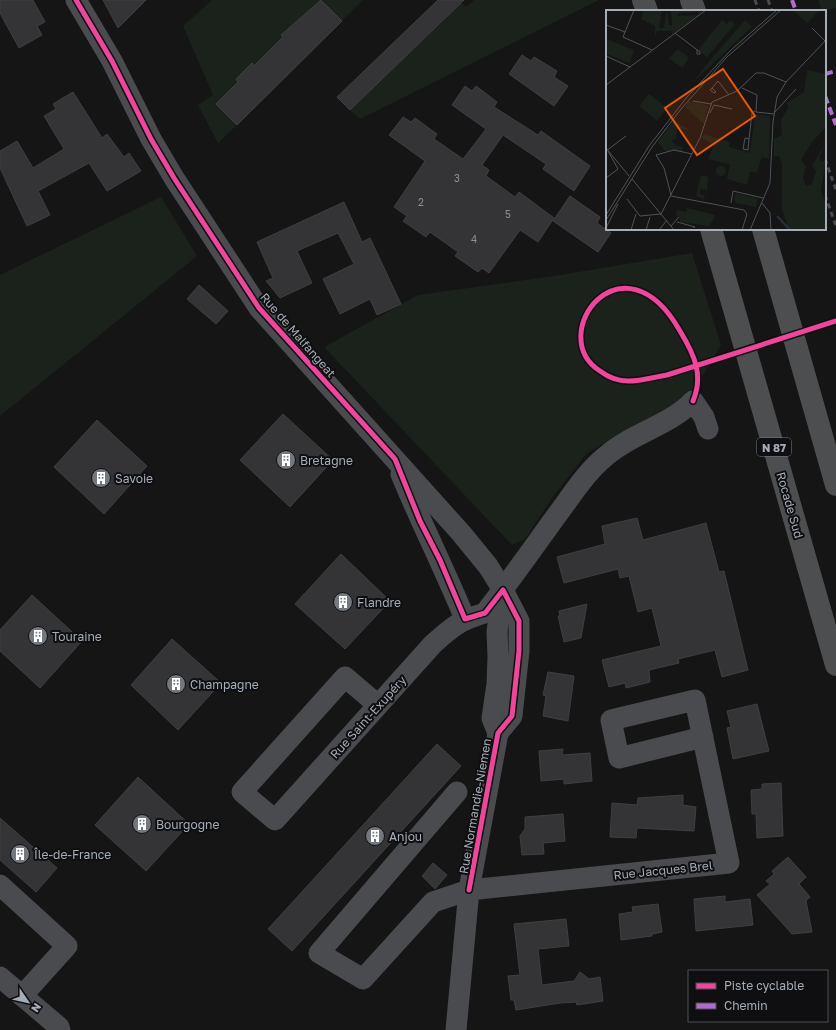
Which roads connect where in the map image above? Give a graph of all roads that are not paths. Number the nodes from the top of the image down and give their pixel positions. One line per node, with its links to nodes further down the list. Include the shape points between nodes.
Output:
1 (76, 0): 9 (street, Rue de Malfangeat, via 112,61 151,139 259,308)
2 (644, 0): 4 (highway)
3 (691, 0): 5 (highway)
4 (647, 10)
5 (695, 10)
6 (711, 230): 13 (highway, Rocade Sud / N 87)
7 (763, 230): 10 (highway)
8 (708, 429): 11 (street, Rue Saint-Exupéry, via 704,417 693,401 664,423 606,455 566,502)
9 (395, 459): 11 (street, Rue de Malfangeat, via 482,558); 12 (street, Rue de Malfangeat)
10 (836, 485)
11 (503, 590): 12 (street, Rue Saint-Exupéry, via 485,613); 18 (street, Rue Normandie-Niemen, via 519,621 519,651 512,716 498,733)
12 (465, 619): 14 (street, Rue Saint-Exupéry, via 433,644)
13 (836, 665)
14 (378, 705): 14 (street, Rue Saint-Exupéry, via 275,820 242,792 345,677)
15 (704, 737): 18 (street, Rue Jacques Brel, via 729,862)
16 (457, 792): 18 (street, via 319,953 363,979 434,902)
17 (0, 885): 20 (street, via 67,946)
18 (470, 890): 22 (street, Rue Normandie-Niemen)
19 (0, 977): 20 (street)
20 (22, 996): 21 (street)
21 (60, 1030)
22 (456, 1030)

